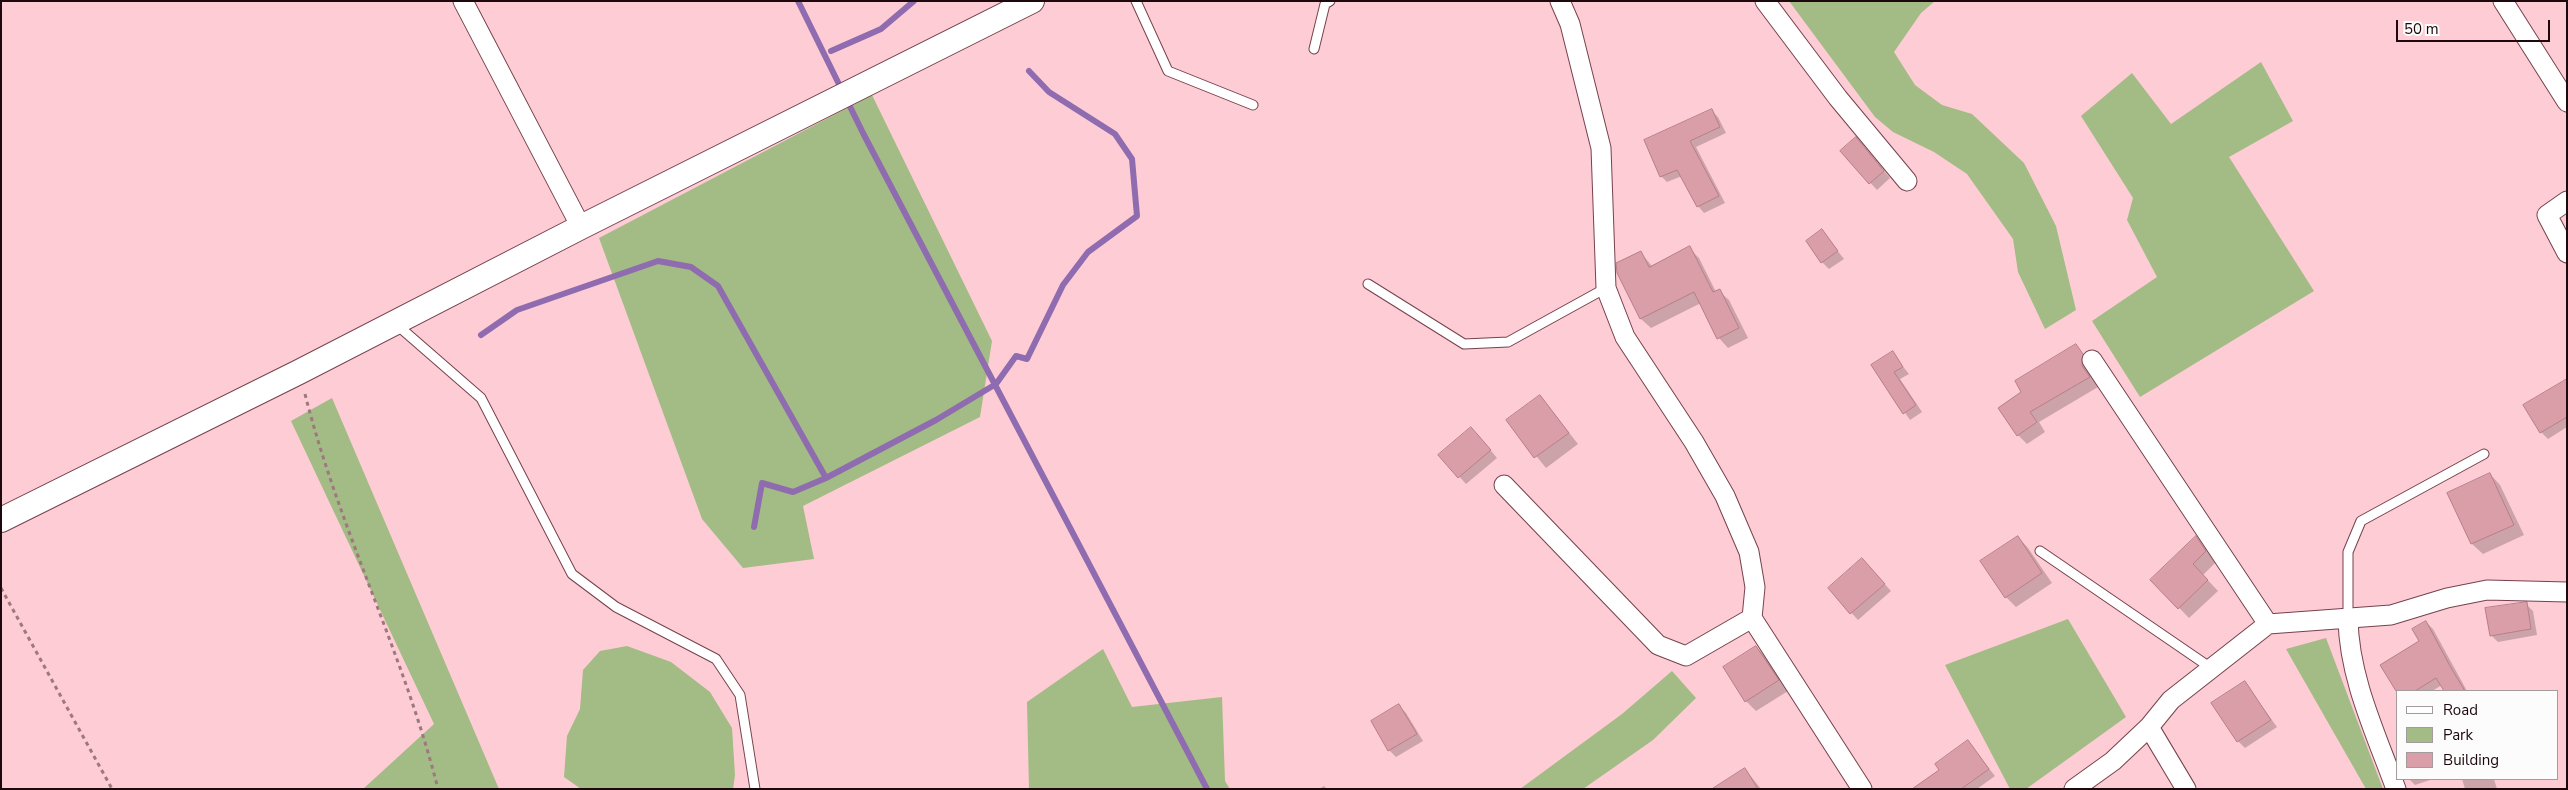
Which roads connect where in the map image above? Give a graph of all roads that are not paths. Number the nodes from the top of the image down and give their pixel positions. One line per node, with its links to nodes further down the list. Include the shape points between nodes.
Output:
1 (463, 1): 13 (street)
2 (1032, 1): 13 (street)
3 (1136, 1): 10 (lane, via 1168,70)
4 (1330, 1): 8 (lane, via 1325,4)
5 (1560, 1): 16 (street, via 1570,24 1600,148)
6 (1764, 1): 11 (street, via 1838,98)
7 (2504, 1): 9 (street)
8 (1314, 49)
9 (2567, 102)
10 (1253, 106)
11 (1907, 180)
12 (2567, 201): 14 (street, via 2547,215)
13 (580, 227): 17 (street)
14 (2567, 253)
15 (1368, 284): 16 (lane, via 1464,344 1508,342)
16 (1606, 288): 24 (street, via 1626,337 1725,496 1749,552 1755,587)
17 (395, 323): 21 (street); 29 (lane, via 481,398 572,574 616,607 716,659 740,695)
18 (2092, 360): 26 (street)
19 (2484, 454): 25 (lane, via 2361,521 2348,552)
20 (1504, 486): 24 (street, via 1658,645 1686,656)
21 (1, 520)
22 (2040, 551): 27 (lane)
23 (2567, 592): 25 (street, via 2487,590 2391,615)
24 (1752, 618): 30 (street)
25 (2348, 619): 26 (street); 33 (street, via 2348,644 2360,690)
26 (2268, 624): 27 (street)
27 (2211, 668): 28 (street, via 2170,700)
28 (2149, 727): 31 (street, via 2113,761); 32 (street)
29 (755, 789)
30 (1862, 789)
31 (2074, 789)
32 (2186, 789)
33 (2396, 789)

